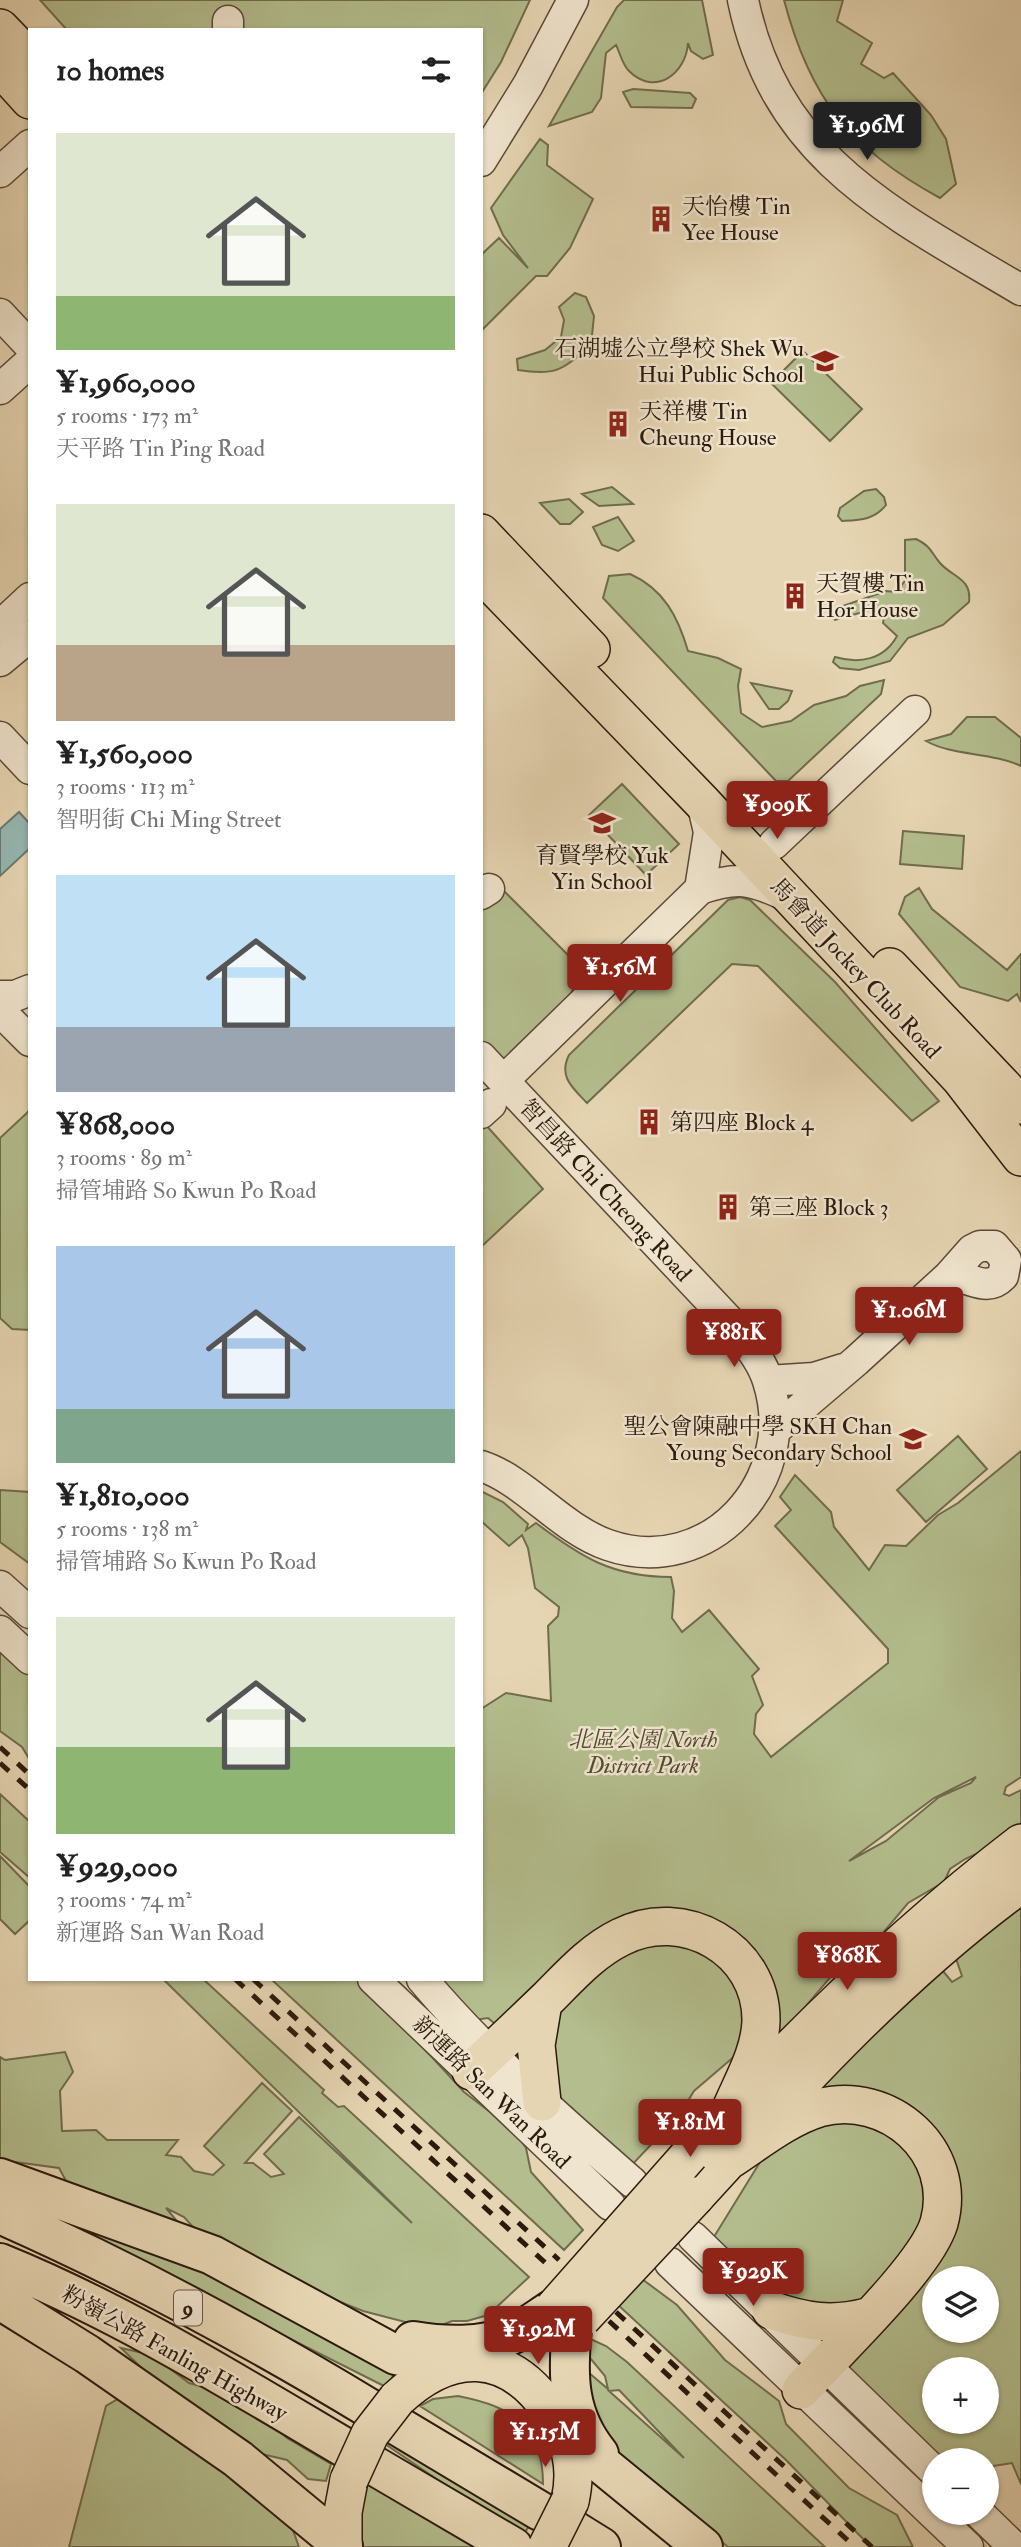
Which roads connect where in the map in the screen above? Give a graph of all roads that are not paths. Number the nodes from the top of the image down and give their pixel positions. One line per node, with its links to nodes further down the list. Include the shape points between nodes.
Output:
1 (573, 0): 8 (street)
2 (743, 0): 10 (street, via 763,65 781,101 818,151 874,200)
3 (0, 27): 4 (main road)
4 (28, 57)
5 (0, 67): 6 (main road)
6 (28, 98)
7 (28, 147): 9 (street)
8 (483, 159)
9 (0, 172)
10 (1021, 290)
11 (0, 314): 12 (street)
12 (28, 344)
13 (28, 364): 14 (street)
14 (0, 389)
15 (483, 535): 25 (main road, 馬會道 Jockey Club Road)
16 (483, 575): 24 (main road, 馬會道 Jockey Club Road)
17 (28, 600): 18 (street)
18 (0, 626)
19 (28, 638): 20 (street)
20 (0, 661)
21 (915, 711): 25 (street)
22 (0, 737): 23 (street)
23 (28, 767)
24 (702, 802): 26 (street, via 709,832); 27 (main road, 馬會道 Jockey Club Road)
25 (774, 844): 34 (main road, 馬會道 Jockey Club Road)
26 (700, 889): 27 (street, via 730,879 756,881); 33 (street)
27 (789, 897): 35 (main road, 馬會道 Jockey Club Road, via 960,1078)
28 (28, 991): 29 (street)
29 (0, 996)
30 (0, 1011): 31 (street)
31 (28, 1039)
32 (483, 1065): 33 (street, 智昌路 Chi Cheong Road)
33 (492, 1099): 38 (street, 智昌路 Chi Cheong Road, via 735,1327)
34 (1021, 1105)
35 (1021, 1157)
36 (949, 1276): 37 (street)
37 (856, 1361): 38 (street, via 814,1378); 39 (street)
38 (768, 1381): 39 (street, 智昌路 Chi Cheong Road)
39 (775, 1430): 40 (street, 智昌路 Chi Cheong Road, via 764,1479 746,1506 697,1541 661,1551 608,1546)
40 (483, 1466)
41 (0, 1586): 42 (street)
42 (28, 1610)
43 (0, 1631): 44 (street)
44 (28, 1657)
45 (1021, 1843): 52 (main road, via 952,1896 865,1975)
46 (1021, 1884): 53 (main road, via 887,1993)
47 (376, 1981): 50 (street, 新運路 San Wan Road)
48 (424, 1981): 50 (street, 新運路 San Wan Road, via 454,2017)
49 (543, 2003): 50 (main road); 51 (main road, via 536,2045); 52 (main road, via 595,1953 634,1931 679,1926 719,1942 745,1968 757,1993 761,2018 757,2045)
50 (481, 2062): 51 (street, 新運路 San Wan Road); 56 (street, 新運路 San Wan Road)
51 (542, 2102): 55 (street, 新運路 San Wan Road)
52 (730, 2111): 65 (main road, bridge, via 690,2154)
53 (727, 2161): 64 (main road, via 792,2120 839,2105 884,2112 919,2137 941,2182 939,2223 917,2262); 65 (main road, bridge, via 696,2196)
54 (0, 2178): 63 (highway, via 212,2255)
55 (632, 2182)
56 (610, 2205)
57 (0, 2214): 68 (highway, 粉嶺公路 Fanling Highway / 9)
58 (693, 2237): 62 (street)
59 (0, 2263): 71 (highway, 粉嶺公路 Fanling Highway / 9, via 44,2280 177,2351)
60 (670, 2263): 67 (street)
61 (0, 2300): 75 (highway, via 77,2347 238,2459)
62 (771, 2310): 64 (main road, via 817,2323); 67 (street)
63 (327, 2315): 65 (highway, via 436,2345 510,2336); 66 (highway, via 396,2355)
64 (867, 2317): 67 (main road)
65 (562, 2319): 66 (main road, via 523,2341); 69 (main road, via 551,2377); 72 (highway, via 573,2407 585,2437)
66 (464, 2364): 68 (main road, via 421,2379); 69 (main road, via 502,2367 528,2382)
67 (813, 2377): 70 (street); 78 (street)
68 (387, 2411): 71 (main road, bridge); 74 (highway, 粉嶺公路 Fanling Highway / 9)
69 (560, 2426): 72 (highway); 74 (main road, via 574,2469)
70 (922, 2462)
71 (354, 2464): 75 (main road, via 343,2512); 76 (highway, 粉嶺公路 Fanling Highway / 9)
72 (616, 2475): 77 (highway)
73 (991, 2525): 79 (street)
74 (566, 2527)
75 (343, 2547)
76 (513, 2547)
77 (704, 2547)
78 (968, 2547)
79 (1014, 2547)

